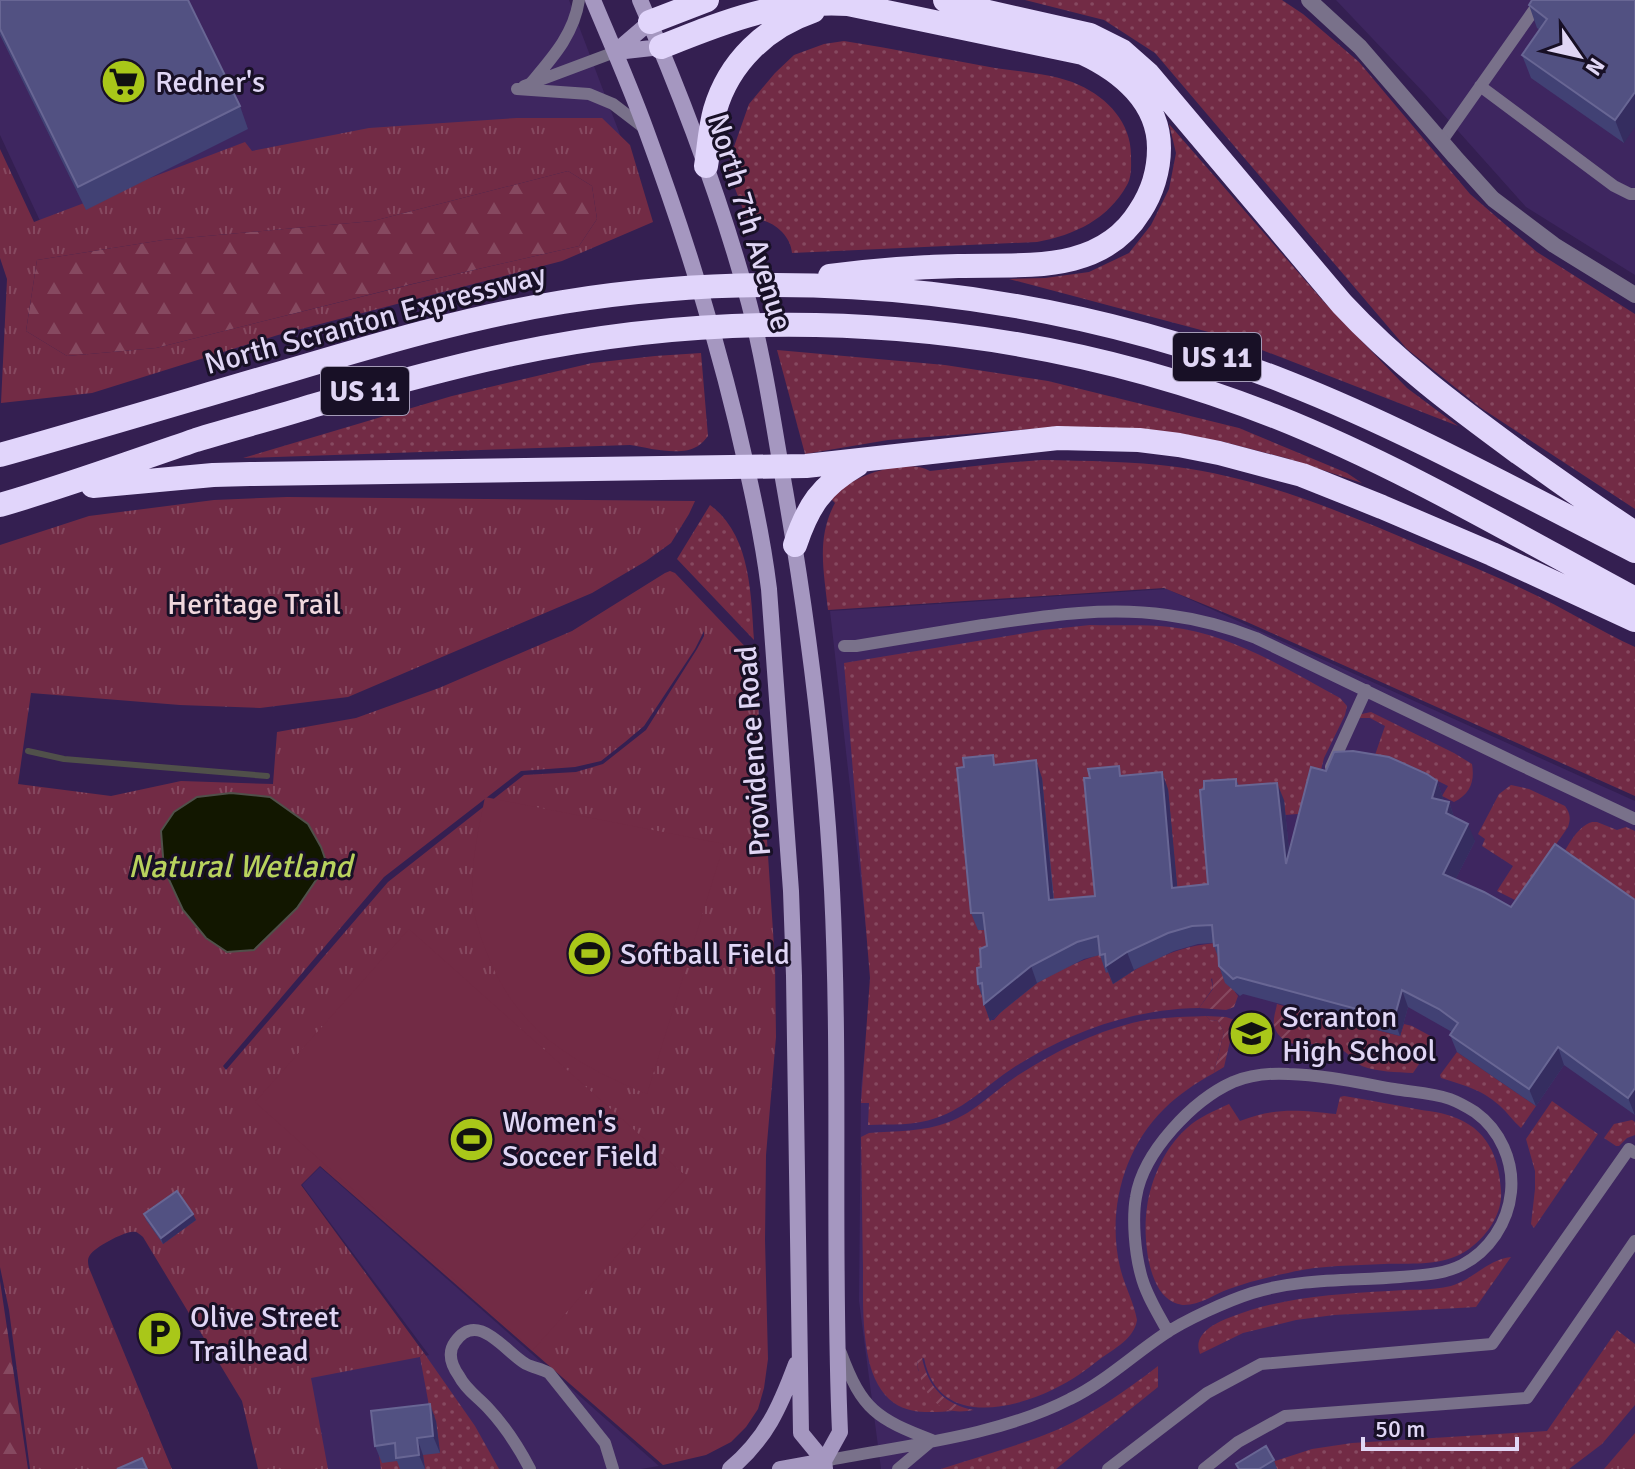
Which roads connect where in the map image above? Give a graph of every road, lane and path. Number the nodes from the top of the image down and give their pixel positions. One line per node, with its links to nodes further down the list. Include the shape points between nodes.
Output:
1 (579, 0): 11 (lane, via 563,43)
2 (593, 0): 10 (main road)
3 (707, 0): 8 (highway)
4 (945, 0): 25 (highway, via 1090,35 1136,62 1369,333 1465,414)
5 (1309, 0): 14 (street, via 1360,47)
6 (1541, 0): 12 (lane)
7 (848, 4): 9 (highway, via 801,3 764,10); 15 (highway, via 801,15 752,47 722,92); 17 (highway, via 1069,49 1111,67 1152,115 1159,144 1155,175 1144,206 1124,234 1080,258 902,268)
8 (645, 11): 9 (main road, North 7th Avenue); 10 (main road)
9 (661, 47): 10 (main road); 15 (main road, North 7th Avenue)
10 (615, 52): 11 (lane); 13 (main road, Providence Road)
11 (530, 84): 13 (lane, via 517,89 603,98)
12 (1480, 86): 14 (lane); 16 (lane, via 1614,186)
13 (646, 130): 21 (main road, Providence Road, via 708,317)
14 (1441, 142): 18 (street, via 1493,199)
15 (706, 166): 22 (main road, North 7th Avenue, via 750,305)
16 (1635, 194)
17 (764, 284): 19 (highway, North Scranton Expressway / US 11, via 562,302 445,327); 27 (highway, North Scranton Expressway / US 11, via 957,298 1065,316 1178,345 1339,404)
18 (1635, 295)
19 (0, 455)
20 (863, 461): 22 (highway); 26 (highway, via 821,492); 29 (highway, via 1058,438 1139,440 1219,453 1341,490)
21 (747, 467): 22 (highway); 23 (highway, via 213,475); 38 (main road, Providence Road, via 769,589 791,891)
22 (781, 467): 26 (main road, Providence Road)
23 (55, 489): 24 (highway, US 11); 28 (highway, US 11, via 201,439 381,387 568,343 684,329 859,327 952,334 1058,352 1167,379 1375,460)
24 (0, 505)
25 (1635, 533)
26 (795, 545): 37 (main road, Providence Road, via 818,720 832,889)
27 (1635, 551)
28 (1635, 599)
29 (1635, 620)
30 (844, 646): 31 (lane, via 1037,617 1153,613 1226,627)
31 (1366, 690): 32 (lane); 33 (lane)
32 (1327, 776)
33 (1635, 819)
34 (1635, 1153): 46 (lane, via 1629,1149 1492,1344 1261,1364 1207,1393)
35 (1635, 1241): 47 (lane, via 1527,1398 1285,1416)
36 (1168, 1332): 36 (lane, via 1140,1271 1135,1231 1140,1182 1182,1119 1233,1083 1289,1074 1442,1097 1486,1120 1502,1144 1510,1170 1509,1207 1497,1233 1459,1266 1441,1273 1270,1288); 39 (lane, via 1074,1398 995,1427)
37 (838, 1345): 39 (lane, via 866,1403 890,1422); 40 (main road, Providence Road, via 840,1432)
38 (799, 1355): 40 (main road, Providence Road, via 801,1433); 43 (main road, via 766,1430)
39 (932, 1440): 40 (lane); 45 (lane)
40 (824, 1465): 44 (main road)
41 (530, 1469): 42 (lane, via 452,1364 452,1346 467,1332 489,1334 528,1365 549,1373 605,1443)
42 (613, 1469)
43 (730, 1469)
44 (780, 1469)
45 (898, 1469)
46 (1108, 1469)
47 (1204, 1469)

